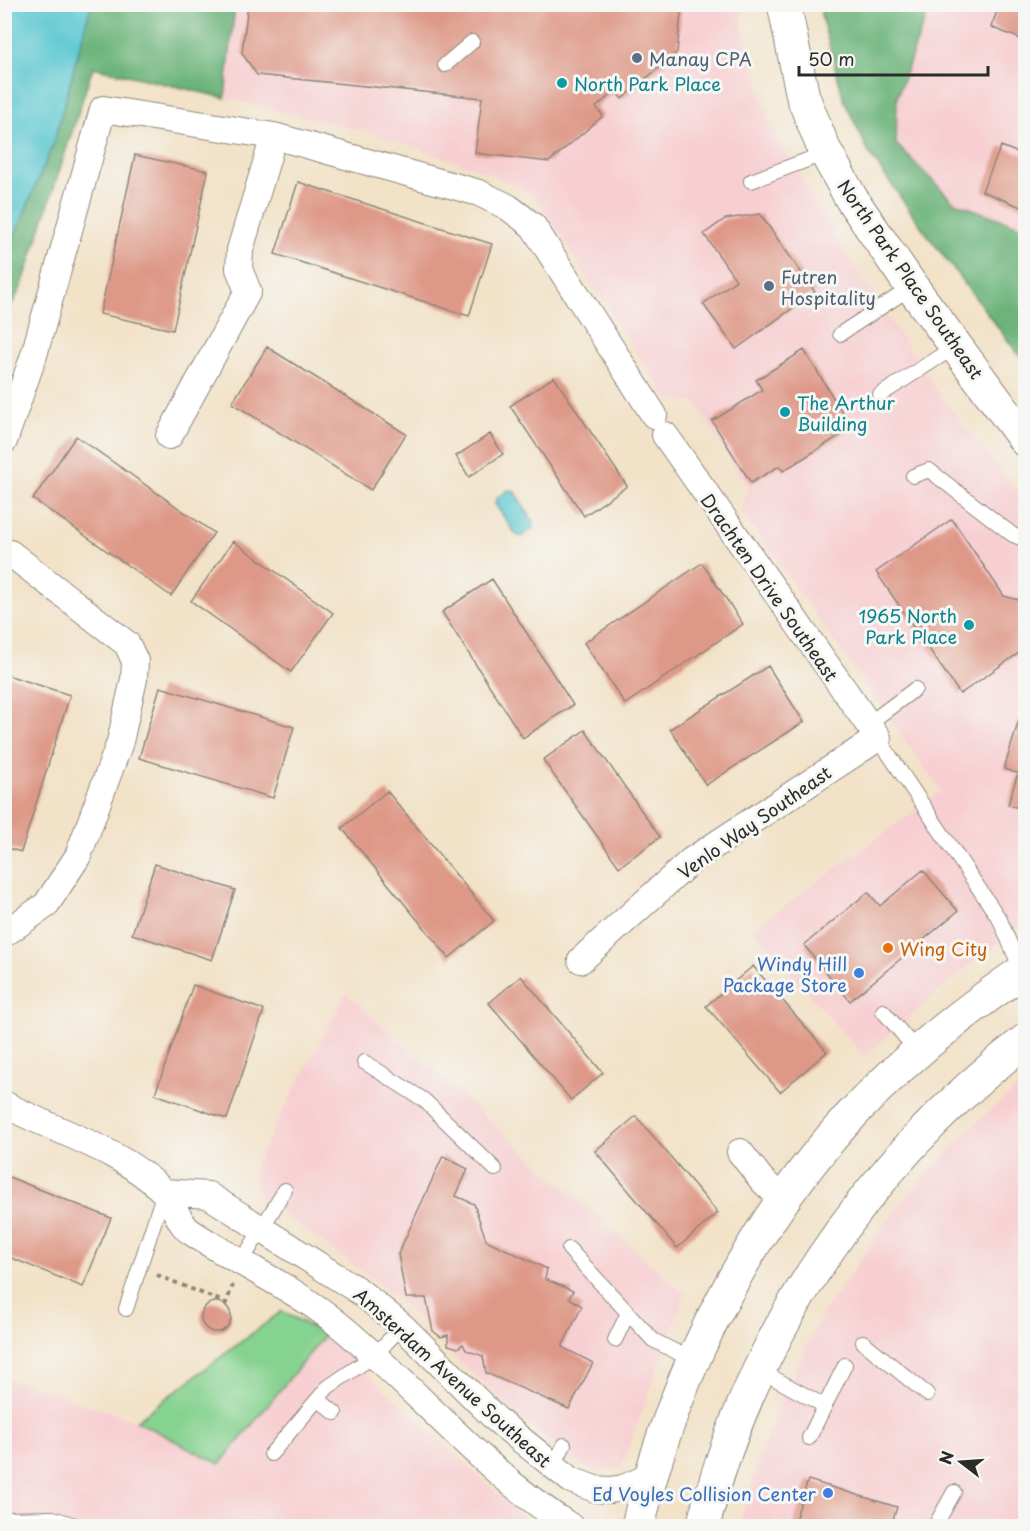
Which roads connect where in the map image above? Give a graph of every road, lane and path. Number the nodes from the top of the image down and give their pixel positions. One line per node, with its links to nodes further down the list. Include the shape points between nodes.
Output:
1 (784, 4): 5 (main road, North Park Place Southeast, via 803,97)
2 (472, 42): 3 (lane)
3 (445, 65)
4 (274, 136): 12 (street, via 240,250 239,269 248,291); 13 (street, via 103,109 34,355); 18 (street, Drachten Drive Southeast, via 479,193 508,207 532,226 660,425)
5 (826, 153): 6 (lane); 7 (main road, North Park Place Southeast, via 851,198)
6 (751, 181)
7 (912, 287): 8 (lane); 9 (main road, North Park Place Southeast)
8 (840, 334)
9 (956, 346): 10 (lane); 11 (main road, North Park Place Southeast)
10 (880, 395)
11 (1022, 427)
12 (169, 436)
13 (4, 441)
14 (913, 476): 15 (lane, via 929,470 1013,535)
15 (1026, 540)
16 (4, 552): 19 (street, via 127,644 135,661 120,742 78,856 46,905)
17 (915, 689): 18 (lane)
18 (873, 731): 20 (street, Venlo Way Southeast, via 692,860); 21 (lane, via 1000,920)
19 (4, 934)
20 (581, 960)
21 (1024, 971): 24 (main road)
22 (883, 1011): 24 (lane)
23 (1026, 1040): 44 (main road, via 966,1089 873,1188 811,1274)
24 (917, 1051): 31 (main road, via 852,1116)
25 (364, 1062): 28 (lane, via 424,1100)
26 (4, 1104): 30 (street, Amsterdam Avenue Southeast, via 112,1153)
27 (740, 1152): 31 (street)
28 (495, 1169)
29 (285, 1190): 32 (lane)
30 (164, 1192): 32 (street, Amsterdam Avenue Southeast, via 208,1194); 34 (street, Amsterdam Avenue Southeast, via 188,1231); 36 (lane)
31 (784, 1201): 42 (main road, via 729,1290)
32 (263, 1228): 34 (lane); 38 (street, Amsterdam Avenue Southeast, via 360,1291)
33 (569, 1249): 37 (lane)
34 (242, 1262): 35 (path, via 226,1303); 41 (street, Amsterdam Avenue Southeast, via 336,1322)
35 (178, 1284)
36 (126, 1309)
37 (628, 1312): 39 (lane); 42 (lane, via 653,1340)
38 (402, 1326): 41 (lane); 52 (street, Amsterdam Avenue Southeast, via 498,1421)
39 (615, 1340)
40 (863, 1342): 45 (lane)
41 (375, 1355): 46 (lane); 57 (street, Amsterdam Avenue Southeast, via 501,1477)
42 (694, 1361): 53 (main road)
43 (845, 1365): 47 (lane)
44 (758, 1370): 47 (lane); 59 (main road, via 722,1460)
45 (927, 1394)
46 (318, 1398): 48 (lane); 51 (lane)
47 (823, 1405): 49 (lane)
48 (335, 1413)
49 (808, 1438)
50 (564, 1445): 52 (lane)
51 (271, 1454)
52 (553, 1468): 53 (street, Amsterdam Avenue Southeast, via 595,1489 623,1488)
53 (651, 1476): 58 (main road)
54 (954, 1492): 60 (lane)
55 (4, 1519): 56 (lane, via 53,1518)
56 (78, 1527)
57 (570, 1527)
58 (638, 1527)
59 (703, 1527)
60 (935, 1527)

